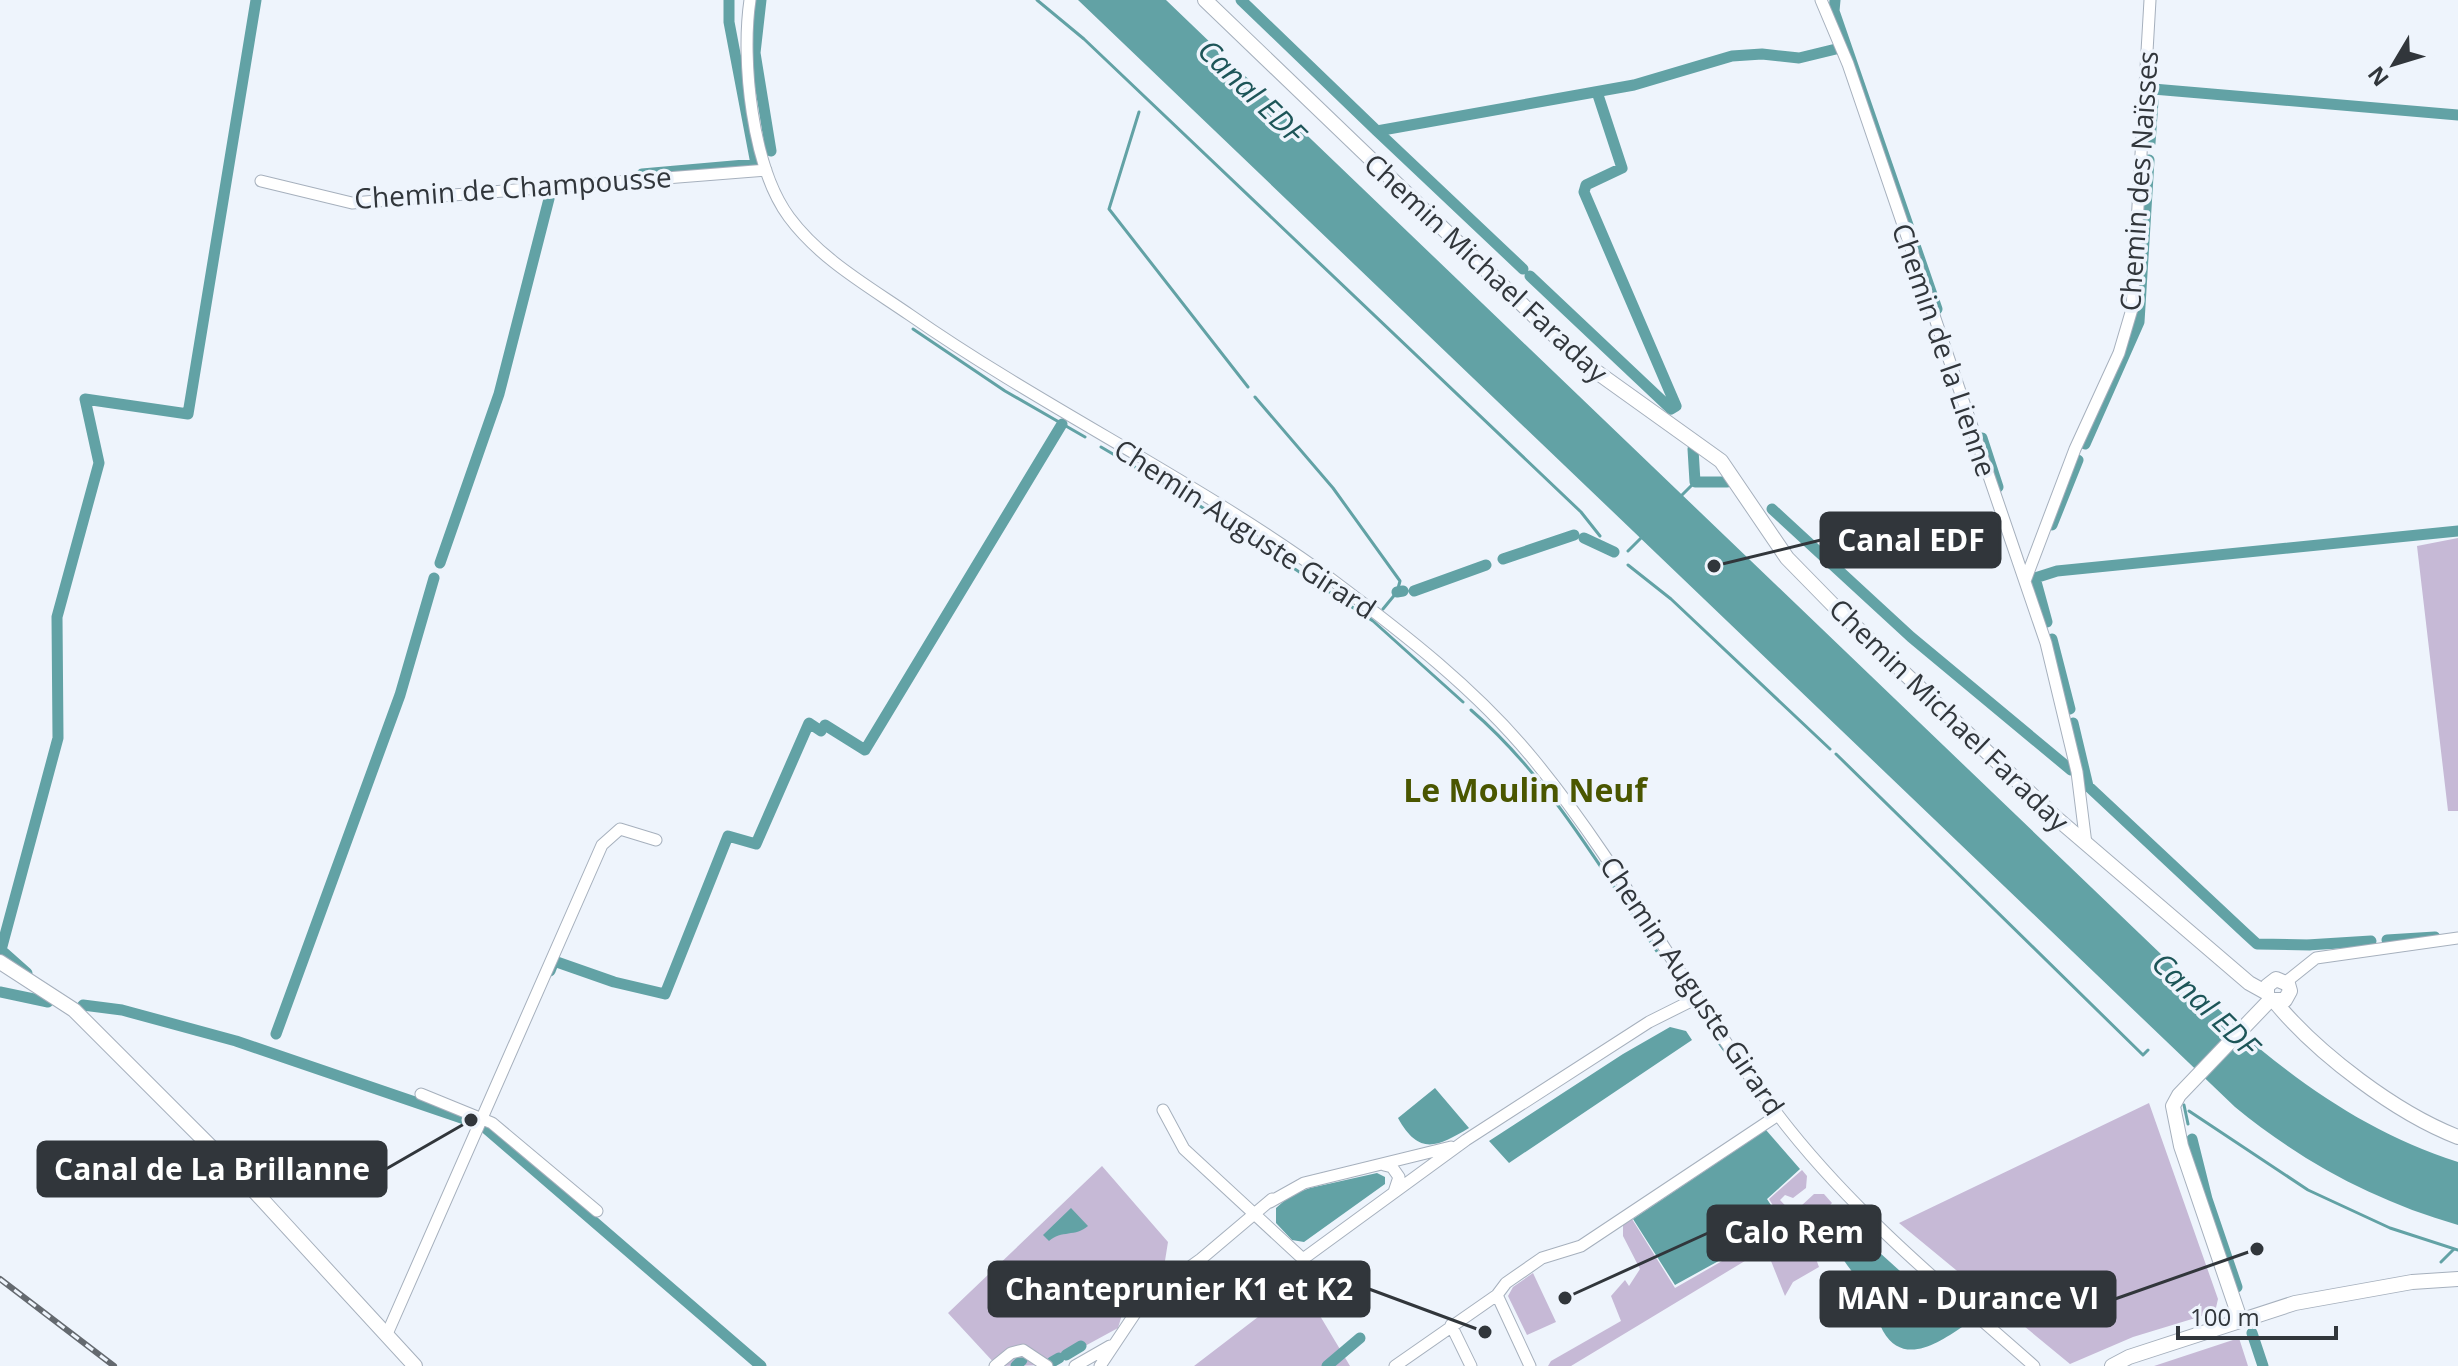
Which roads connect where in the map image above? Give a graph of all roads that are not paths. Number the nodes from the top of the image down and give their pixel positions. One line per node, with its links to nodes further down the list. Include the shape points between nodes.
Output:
1 (750, 0): 5 (street, Chemin Auguste Girard, via 746,57)
2 (1205, 0): 9 (main road, Chemin Michael Faraday, via 1580,360 1721,461 1798,570)
3 (1821, 0): 7 (street, Chemin de la Lienne, via 1848,64)
4 (2150, 0): 7 (street, Chemin des Naïsses, via 2132,309)
5 (766, 170): 6 (street, Chemin de Champousse, via 352,203); 13 (street, Chemin Auguste Girard, via 789,218 863,283 977,363 1319,570 1437,664 1514,737 1553,783)
6 (261, 181)
7 (2025, 582): 9 (street, Chemin de la Lienne, via 2067,725)
8 (656, 840): 17 (street, via 623,829 605,840)
9 (2086, 844): 12 (main road, Chemin Michael Faraday, via 2221,957)
10 (2458, 938): 12 (street, via 2324,956 2308,962)
11 (0, 962): 30 (main road, via 74,1010 246,1182)
12 (2277, 992): 18 (main road, via 2324,1048 2388,1101); 28 (main road, via 2179,1095 2173,1110)
13 (1697, 998): 16 (street, Chemin Auguste Girard); 19 (street, via 1637,1030)
14 (421, 1094): 17 (street)
15 (1163, 1110): 24 (street, via 1184,1149)
16 (1778, 1115): 27 (street, via 1581,1246 1542,1258); 40 (street, Chemin Auguste Girard, via 1853,1202)
17 (481, 1117): 23 (street); 30 (street)
18 (2458, 1137)
19 (1466, 1140): 20 (street); 21 (street)
20 (1384, 1165): 21 (street, via 1394,1168 1400,1179); 22 (street, via 1304,1183)
21 (1394, 1193): 25 (street, via 1303,1259)
22 (1272, 1199): 24 (street); 25 (street, via 1264,1214)
23 (597, 1211)
24 (1253, 1216): 25 (street); 31 (street, via 1144,1300)
25 (1272, 1231)
26 (2458, 1279): 28 (main road, via 2324,1297)
27 (1497, 1295): 29 (street); 39 (street)
28 (2240, 1319): 41 (main road)
29 (1451, 1325): 37 (street); 38 (street)
30 (387, 1334): 32 (main road)
31 (1111, 1346): 35 (street); 36 (street)
32 (415, 1366)
33 (995, 1366): 34 (street, via 1023,1350)
34 (1047, 1366)
35 (1075, 1366)
36 (1100, 1366)
37 (1395, 1366)
38 (1471, 1366)
39 (1530, 1366)
40 (2034, 1366)
41 (2112, 1366)

